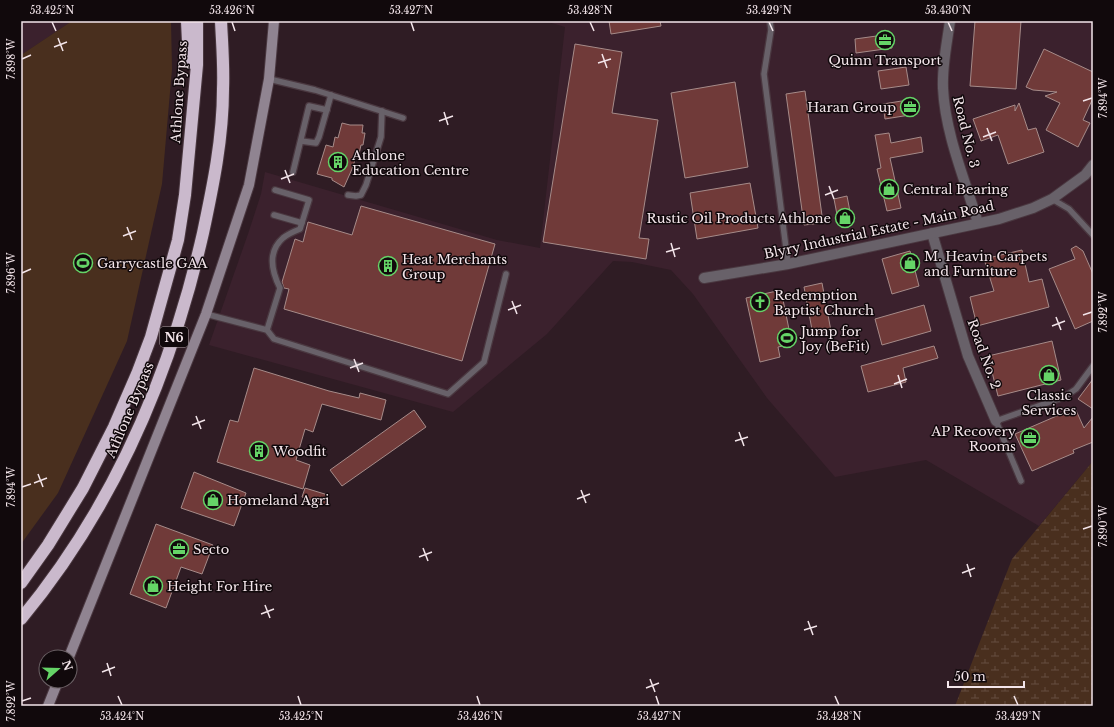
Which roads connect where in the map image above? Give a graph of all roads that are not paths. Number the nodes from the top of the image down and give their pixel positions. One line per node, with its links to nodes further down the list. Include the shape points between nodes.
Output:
1 (187, 21): 11 (highway, N6)
2 (197, 21): 11 (highway, Athlone Bypass / N6)
3 (221, 21): 9 (highway, Athlone Bypass / N6)
4 (228, 21): 9 (highway, N6)
5 (274, 21): 8 (street)
6 (770, 21): 26 (lane, via 771,30 764,74)
7 (950, 21): 23 (street, Road No. 3, via 944,63 944,100 956,151)
8 (269, 79): 10 (lane); 29 (street, via 249,185)
9 (224, 89): 35 (highway, Athlone Bypass / N6, via 214,181 196,260 172,344 152,399 121,467 87,528 57,573)
10 (331, 95): 12 (lane); 13 (lane)
11 (193, 110): 34 (highway, Athlone Bypass / N6, via 178,240 140,367 114,427 83,488)
12 (327, 110): 15 (lane, via 316,143); 15 (lane, via 310,106)
13 (382, 111): 14 (lane); 19 (lane, via 381,137 366,185 361,194)
14 (403, 118)
15 (301, 141): 17 (lane)
16 (1093, 166): 20 (street, Blyry Industrial Estate - Main Road)
17 (293, 172)
18 (275, 190): 22 (lane, via 309,200)
19 (348, 195)
20 (1052, 199): 23 (street, Blyry Industrial Estate - Main Road, via 1004,218); 25 (lane, via 1069,208)
21 (274, 215): 22 (lane)
22 (302, 223): 30 (lane, via 300,228 284,237 274,254 272,267 280,288)
23 (978, 223): 24 (street, Blyry Industrial Estate - Main Road)
24 (932, 233): 26 (street, Blyry Industrial Estate - Main Road); 32 (street, Road No. 2, via 968,356)
25 (1093, 235)
26 (788, 264): 28 (street, Blyry Industrial Estate - Main Road)
27 (506, 274): 30 (lane, via 484,362 448,394 274,339)
28 (704, 278)
29 (206, 314): 30 (lane); 36 (street)
30 (268, 330)
31 (1093, 366): 32 (lane, via 1076,389 1064,397)
32 (996, 421): 33 (lane, Road No. 2)
33 (1021, 481)
34 (21, 583)
35 (21, 619)
36 (72, 649)
37 (55, 689): 38 (street)
38 (48, 706)

